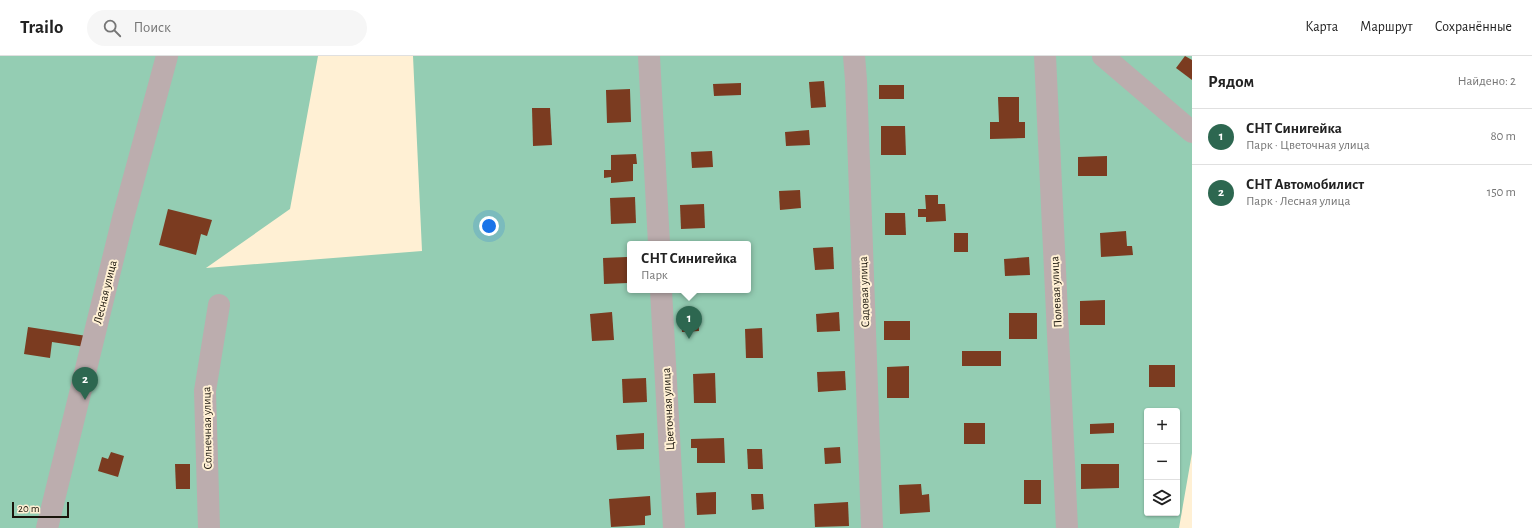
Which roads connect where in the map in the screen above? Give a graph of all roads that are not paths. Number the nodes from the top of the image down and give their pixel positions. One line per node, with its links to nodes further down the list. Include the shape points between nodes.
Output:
1 (167, 56): 10 (street, Лесная улица, via 123,218)
2 (649, 56): 7 (street)
3 (854, 56): 13 (street, Садовая улица)
4 (1045, 56): 14 (street, Полевая улица)
5 (1103, 56): 6 (street)
6 (1192, 132)
7 (659, 241)
8 (661, 293): 12 (street, Цветочная улица)
9 (219, 305): 11 (street, Солнечная улица, via 205,391)
10 (47, 528)
11 (209, 528)
12 (674, 528)
13 (872, 528)
14 (1067, 528)

